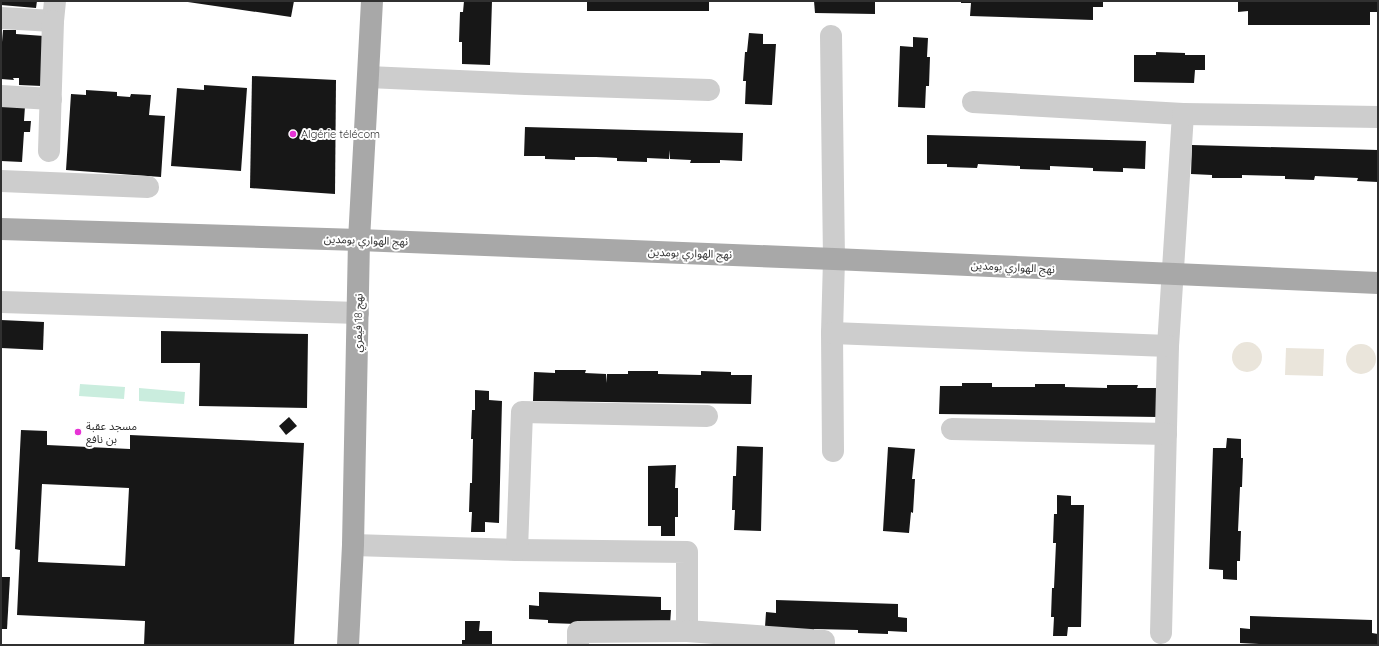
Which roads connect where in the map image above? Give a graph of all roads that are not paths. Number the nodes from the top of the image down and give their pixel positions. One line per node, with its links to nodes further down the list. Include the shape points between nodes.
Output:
1 (372, 1): 5 (main road, نهج 18 فيفري)
2 (54, 11): 3 (street); 8 (street)
3 (1, 18)
4 (831, 36): 17 (street)
5 (368, 77): 6 (street); 16 (main road, نهج 18 فيفري)
6 (709, 90)
7 (1, 96): 8 (street)
8 (51, 99): 12 (street)
9 (974, 102): 10 (street)
10 (1183, 114): 11 (street); 18 (street)
11 (1378, 117)
12 (49, 151)
13 (1, 181): 14 (street)
14 (148, 188)
15 (1, 229): 16 (main road, نهج الهواري بومدين)
16 (359, 240): 17 (main road, نهج الهواري بومدين); 21 (main road, نهج 18 فيفري)
17 (834, 259): 18 (main road, نهج الهواري بومدين); 22 (street)
18 (1173, 274): 19 (main road, نهج الهواري بومدين); 23 (street)
19 (1378, 283)
20 (1, 302): 21 (street)
21 (358, 313): 28 (main road, نهج 18 فيفري)
22 (832, 333): 23 (street); 27 (street)
23 (1168, 346): 26 (street)
24 (707, 416): 29 (street, via 522,412)
25 (952, 429): 26 (street)
26 (1166, 434): 31 (street)
27 (833, 451)
28 (353, 545): 29 (street); 32 (main road, نهج 18 فيفري)
29 (517, 550): 30 (street, via 687,552)
30 (687, 631): 33 (street, via 578,632); 34 (street, via 824,641)
31 (1161, 633)
32 (348, 645)
33 (578, 645)
34 (824, 645)

